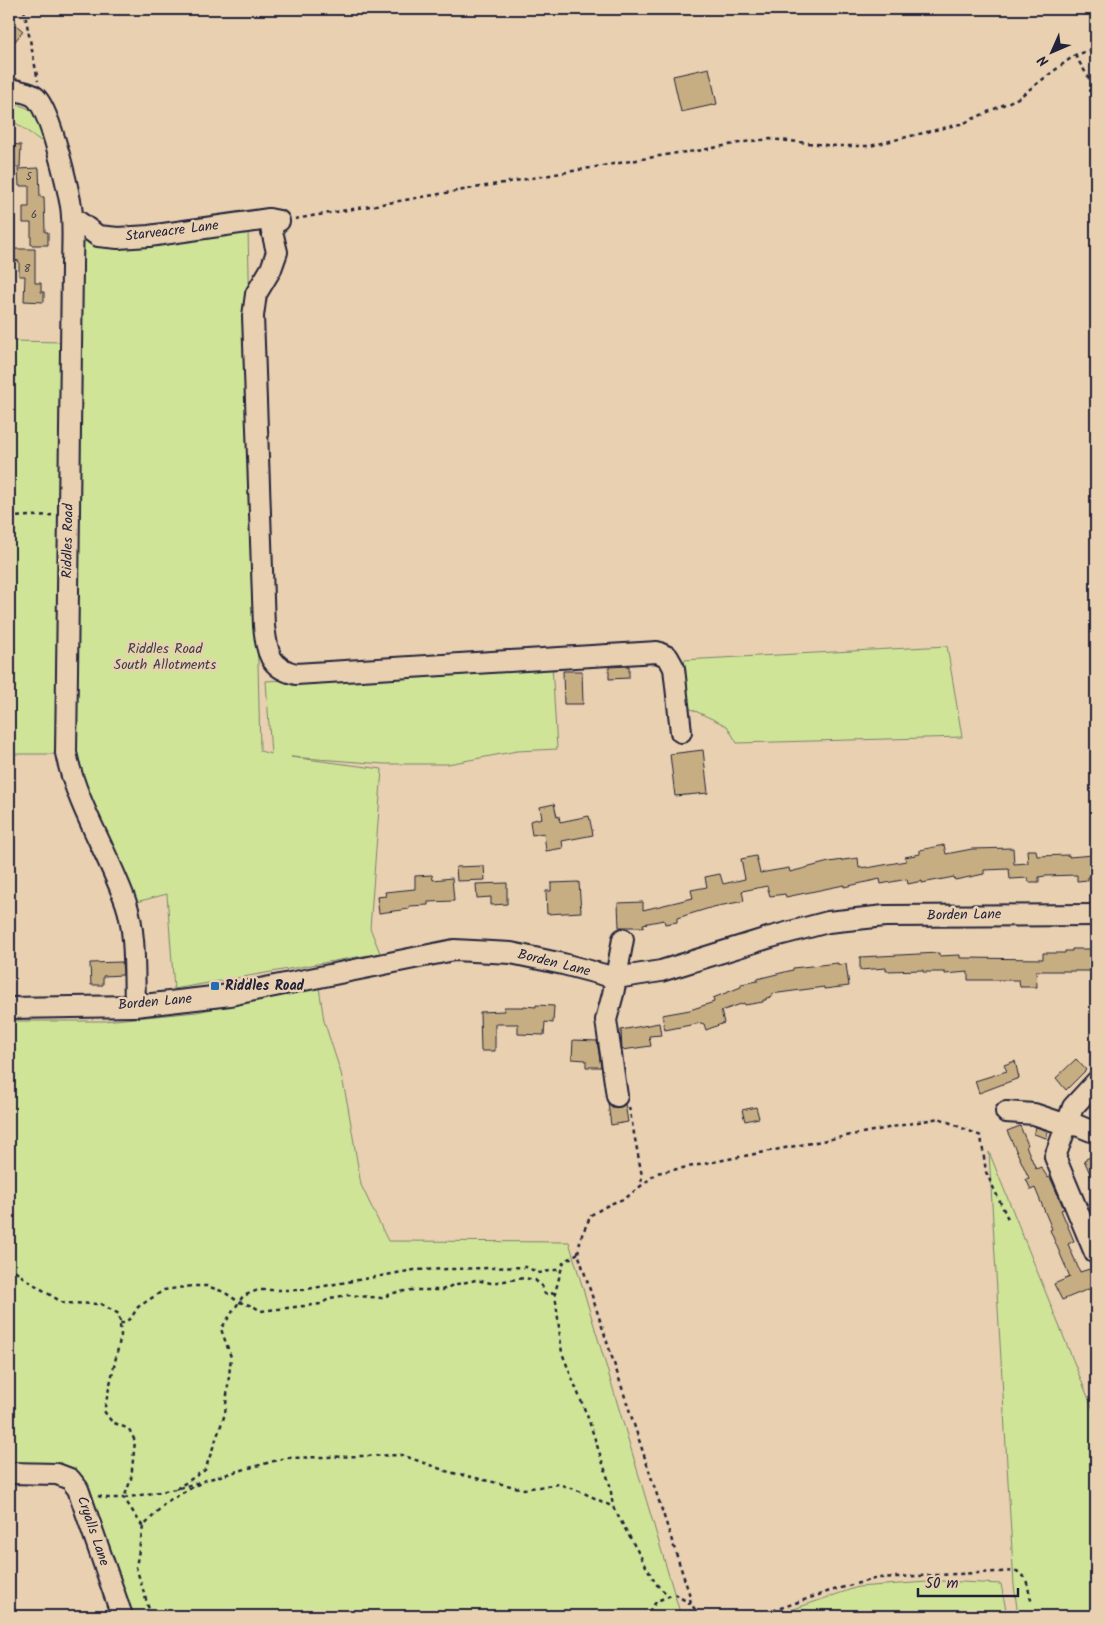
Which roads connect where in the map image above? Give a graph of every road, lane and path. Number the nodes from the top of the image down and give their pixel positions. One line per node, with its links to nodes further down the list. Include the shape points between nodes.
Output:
1 (24, 9): 6 (path, via 39,78)
2 (1096, 49): 3 (path)
3 (1075, 55): 5 (path); 8 (path, via 1018,98 964,123 870,146 770,139 744,142)
4 (9, 89): 6 (street)
5 (1096, 90)
6 (36, 98): 7 (street, Riddles Road, via 51,128)
7 (72, 217): 8 (street, Starveacre Lane, via 98,236 118,238); 9 (street, Riddles Road)
8 (274, 220): 11 (street, via 277,252 256,294 253,316 264,626 267,651 278,666 285,672 296,674 657,652 668,657 674,668)
9 (69, 515): 10 (path); 15 (street, Riddles Road, via 66,753 91,826 127,904 132,928)
10 (9, 517)
11 (681, 732)
12 (1096, 914): 14 (street, Borden Lane, via 885,916 828,922 661,971)
13 (623, 939): 14 (street)
14 (616, 978): 15 (street, Borden Lane, via 511,953 454,950 230,995); 18 (street, via 606,1020)
15 (135, 1006): 16 (street, Borden Lane)
16 (9, 1008)
17 (1094, 1088): 20 (street, via 1072,1107)
18 (617, 1096)
19 (1006, 1112): 20 (street, via 1034,1114)
20 (1068, 1123): 21 (street); 24 (street, via 1055,1156)
21 (1096, 1134)
22 (1009, 1221): 23 (path, via 986,1172 981,1136 939,1118 658,1173 626,1198 591,1215)
23 (578, 1253): 26 (path, via 563,1263); 38 (path)
24 (1091, 1255)
25 (9, 1266): 29 (path, via 63,1303 101,1304 119,1314)
26 (561, 1269): 27 (path); 28 (path, via 539,1273 526,1267 414,1270 302,1290 258,1290 243,1296)
27 (554, 1293): 28 (path, via 545,1294 535,1280 524,1278 491,1283 476,1280 442,1290 412,1290 382,1298 348,1295 330,1298 321,1304 261,1311); 35 (path, via 562,1353 588,1418 610,1485)
28 (239, 1302): 29 (path, via 207,1286 164,1290 138,1307 131,1318); 33 (path, via 221,1329 231,1357 225,1414 205,1470)
29 (120, 1323): 34 (path, via 121,1335 104,1410 112,1422 129,1429 135,1441 131,1479)
30 (9, 1473): 32 (street, Cryalls Lane, via 57,1474 70,1479)
31 (206, 1480): 33 (path); 35 (path, via 285,1458 402,1455 449,1472 524,1489 560,1484); 36 (path, via 166,1502)
32 (78, 1489): 34 (path, via 106,1498); 40 (street, Cryalls Lane)
33 (176, 1489): 34 (path)
34 (124, 1498): 36 (path)
35 (613, 1508): 37 (path, via 656,1584)
36 (143, 1527): 41 (path, via 136,1567)
37 (669, 1596): 38 (path, via 674,1594); 42 (path, via 657,1601)
38 (691, 1604): 43 (path)
39 (1032, 1604): 44 (path, via 1026,1579 1017,1571 941,1574 877,1578)
40 (122, 1616)
41 (151, 1616)
42 (642, 1616)
43 (700, 1616)
44 (749, 1616)

